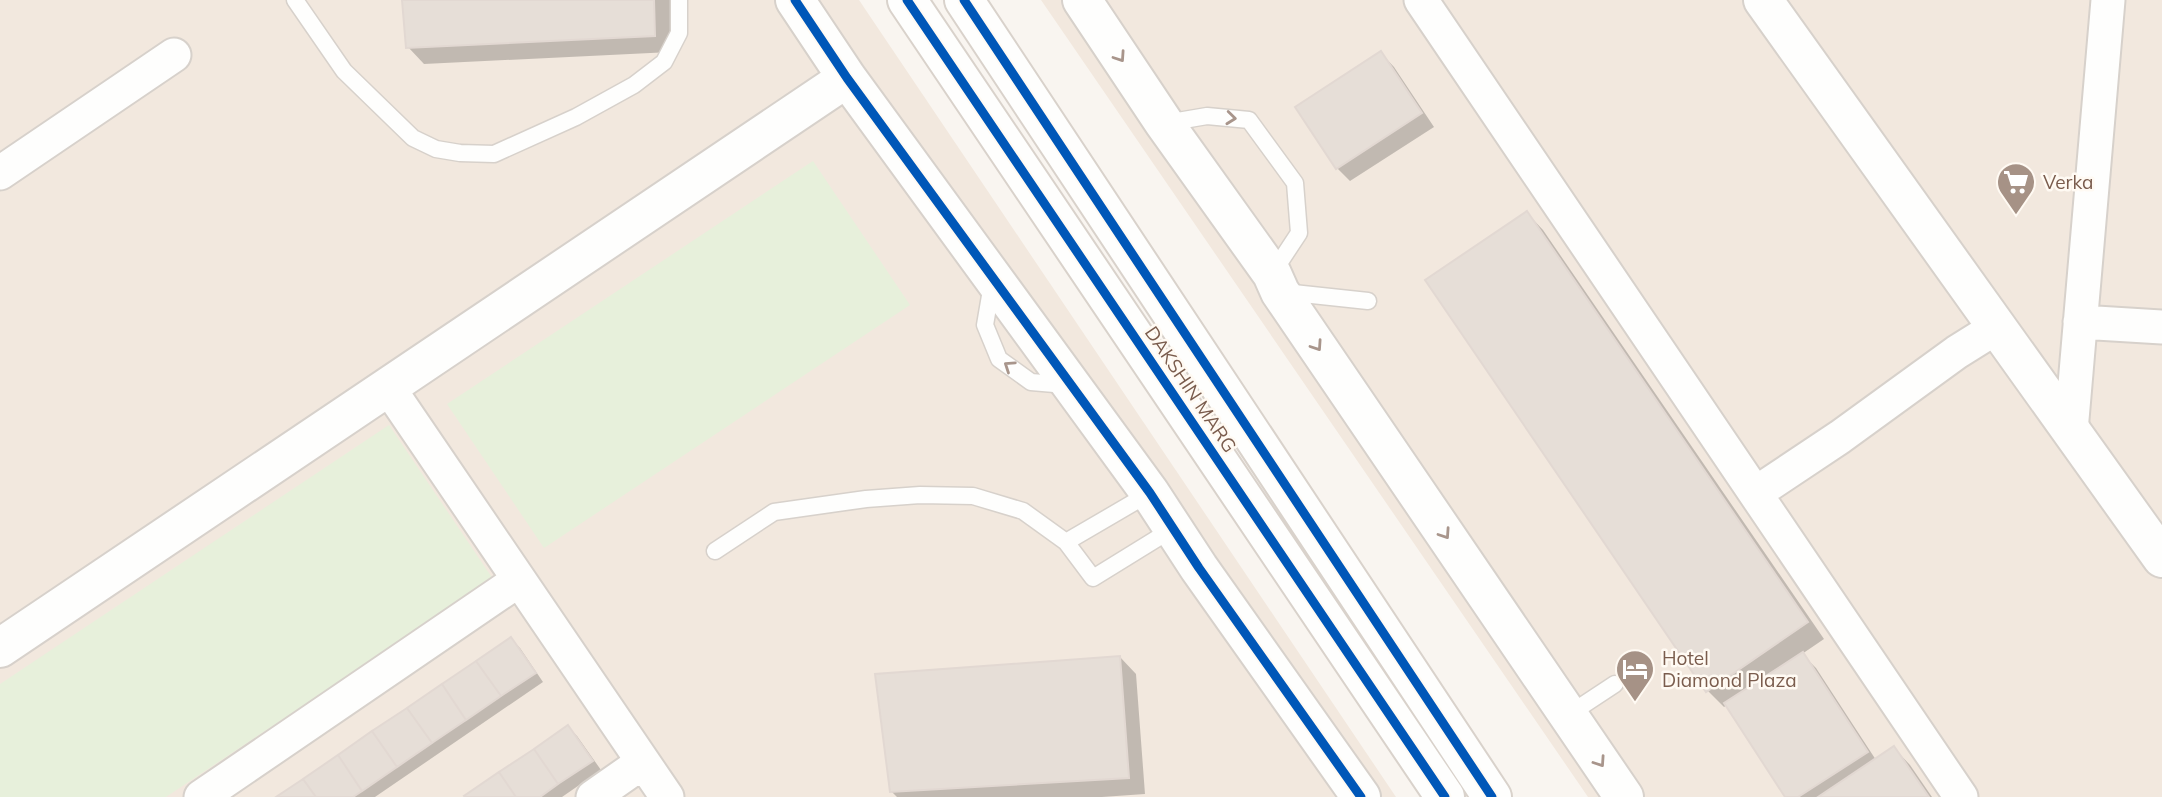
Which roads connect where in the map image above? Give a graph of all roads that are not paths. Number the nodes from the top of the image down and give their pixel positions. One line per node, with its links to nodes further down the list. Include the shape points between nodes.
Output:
1 (295, 0): 2 (lane, via 344,71 412,138 436,149 494,154 576,117 634,85 664,62 678,33)
2 (679, 0)
3 (795, 0): 11 (street)
4 (907, 0): 37 (street, DAKSHIN MARG)
5 (964, 0): 38 (street, DAKSHIN MARG)
6 (1082, 0): 12 (street, one-way to 12)
7 (1421, 0): 22 (street)
8 (1763, 0): 17 (street)
9 (2108, 0): 16 (street)
10 (174, 55): 13 (street)
11 (847, 78): 19 (street); 21 (street, one-way to 11)
12 (1164, 123): 14 (street); 14 (lane, one-way to 14, via 1207,116 1249,120 1295,183 1298,233)
13 (0, 173)
14 (1276, 283): 15 (lane); 31 (street, one-way to 31)
15 (1368, 301)
16 (2080, 321): 18 (street); 20 (street)
17 (1997, 327): 20 (street); 22 (street)
18 (2162, 327)
19 (388, 387): 28 (street); 29 (street)
20 (2071, 431): 23 (street)
21 (1150, 493): 24 (street); 25 (lane)
22 (1756, 494): 40 (street)
23 (2150, 524): 27 (street)
24 (1174, 528): 25 (lane, via 1093,578); 36 (street)
25 (1066, 542): 26 (lane, via 1023,511 972,496 920,495 774,512)
26 (715, 551)
27 (2162, 558)
28 (519, 580): 32 (street); 33 (street)
29 (0, 648)
30 (1615, 684): 31 (lane)
31 (1568, 715): 39 (street, one-way to 39)
32 (643, 762): 34 (street); 35 (street)
33 (201, 797)
34 (593, 797)
35 (667, 797)
36 (1361, 797)
37 (1446, 797)
38 (1492, 797)
39 (1624, 797)
40 (1961, 797)

